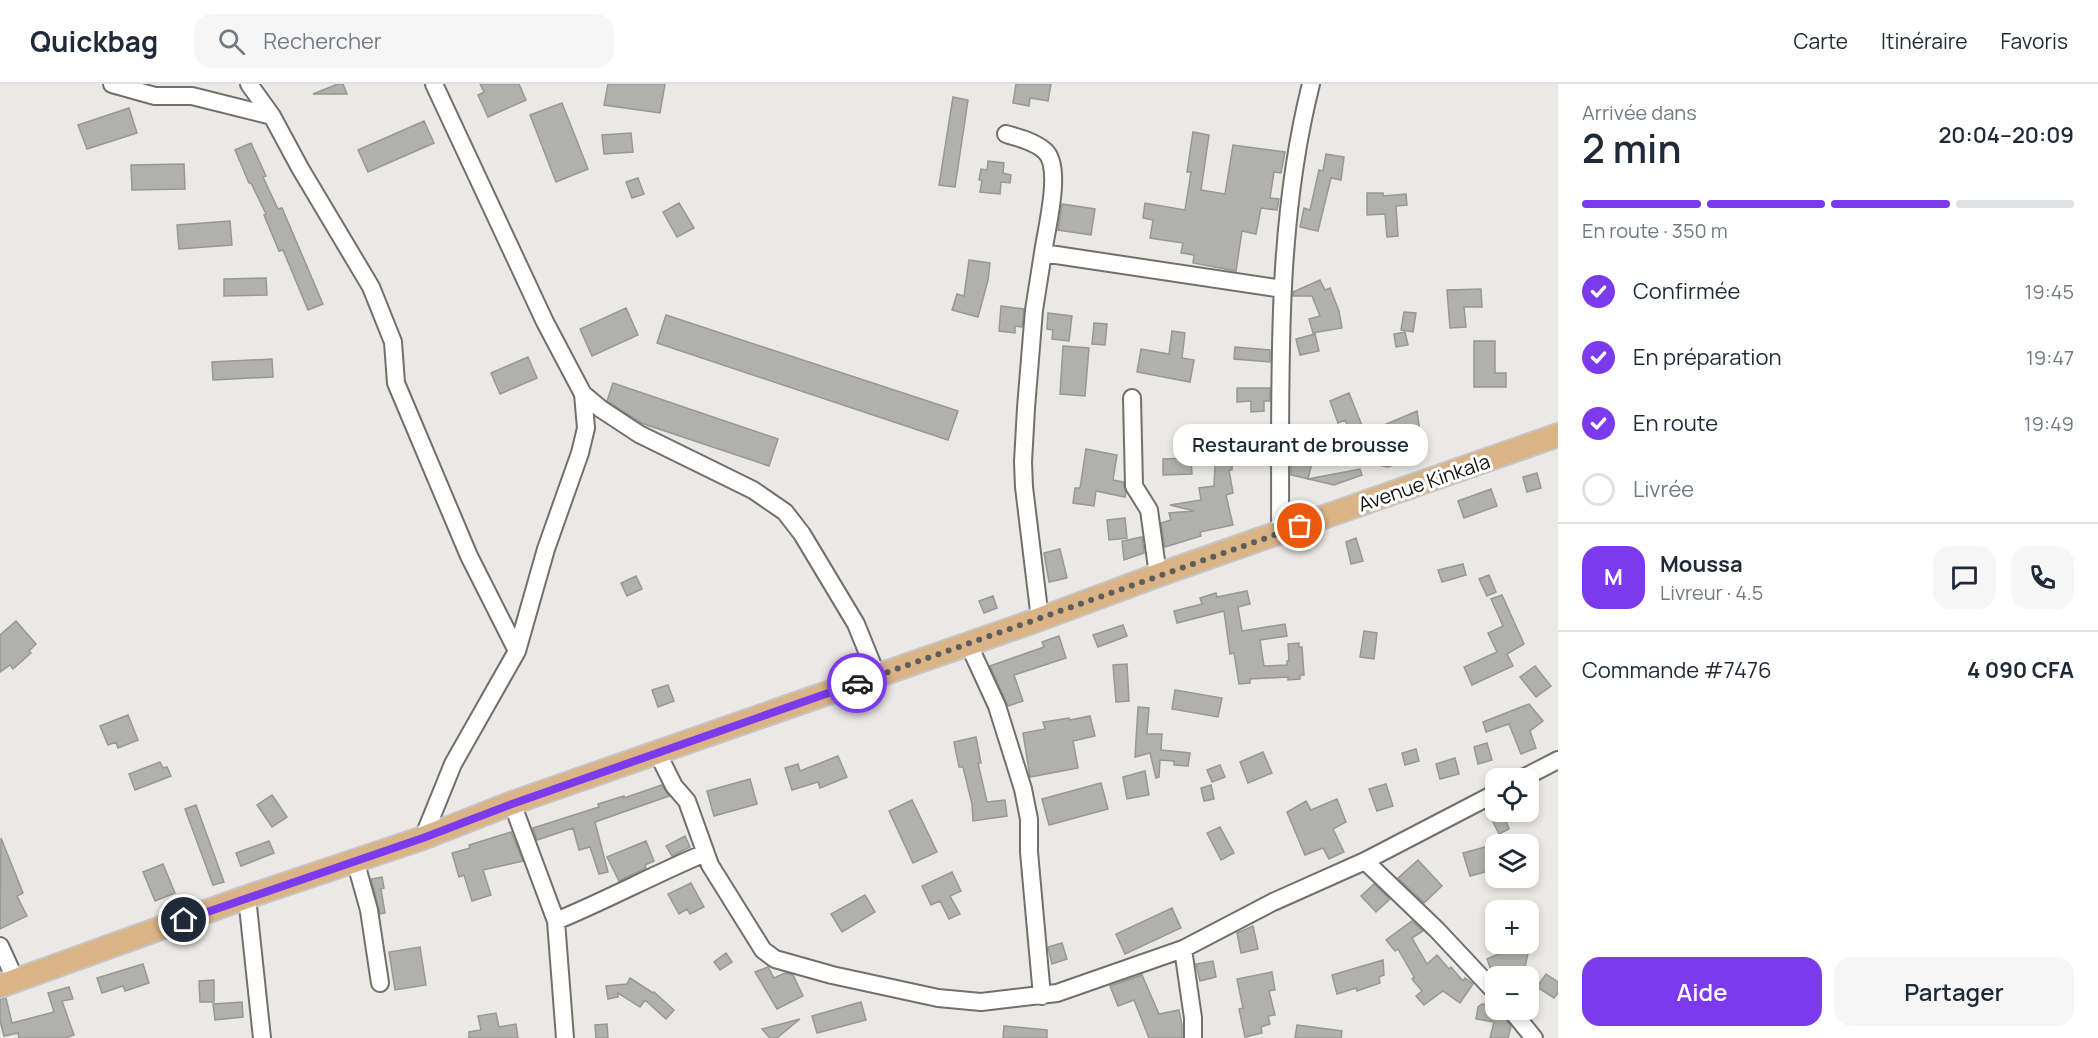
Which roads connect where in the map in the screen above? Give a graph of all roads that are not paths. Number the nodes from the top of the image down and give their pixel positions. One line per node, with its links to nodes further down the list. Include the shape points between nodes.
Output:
1 (112, 84): 5 (street, via 155,96 192,96)
2 (249, 84): 5 (street)
3 (434, 84): 9 (street, via 545,322)
4 (1311, 84): 8 (street, via 1290,201)
5 (272, 116): 16 (street, via 371,287 393,342 396,383 469,556)
6 (1006, 134): 7 (street, via 1033,143 1053,160)
7 (1042, 253): 8 (street); 14 (street, via 1023,462)
8 (1283, 289): 12 (street)
9 (584, 394): 16 (street, via 586,428 580,453 546,549); 17 (street, via 639,434 753,490 784,512 802,534 856,624)
10 (1132, 398): 13 (street, via 1134,486 1149,510)
11 (1558, 435): 12 (main road, Avenue Kinkala)
12 (1280, 533): 13 (main road, Avenue Kinkala)
13 (1158, 575): 14 (main road, Avenue Kinkala)
14 (1040, 619): 15 (main road, Avenue Kinkala)
15 (968, 643): 17 (main road, Avenue Kinkala); 34 (street, via 997,706 1023,789 1029,819)
16 (517, 651): 23 (street, via 453,764)
17 (877, 676): 18 (main road, Avenue Kinkala)
18 (658, 754): 22 (main road, Avenue Kinkala); 24 (street, via 674,786 687,801)
19 (1558, 760): 20 (street)
20 (1539, 770)
21 (1485, 799): 26 (street)
22 (512, 804): 23 (main road, Avenue Kinkala); 28 (street)
23 (423, 838): 25 (main road, Avenue Kinkala)
24 (705, 853): 28 (street); 34 (street, via 763,950 775,959 938,998 981,1002)
25 (355, 860): 27 (main road, Avenue Kinkala); 32 (street, via 369,910)
26 (1365, 861): 30 (street); 31 (street)
27 (247, 897): 33 (main road, Avenue Kinkala); 36 (street)
28 (556, 921): 37 (street)
29 (0, 946): 33 (street)
30 (1183, 950): 34 (street); 38 (street)
31 (1485, 981)
32 (380, 983)
33 (8, 984)
34 (1042, 996)
35 (1519, 1020): 39 (street)
36 (262, 1038)
37 (566, 1038)
38 (1193, 1038)
39 (1534, 1038)

